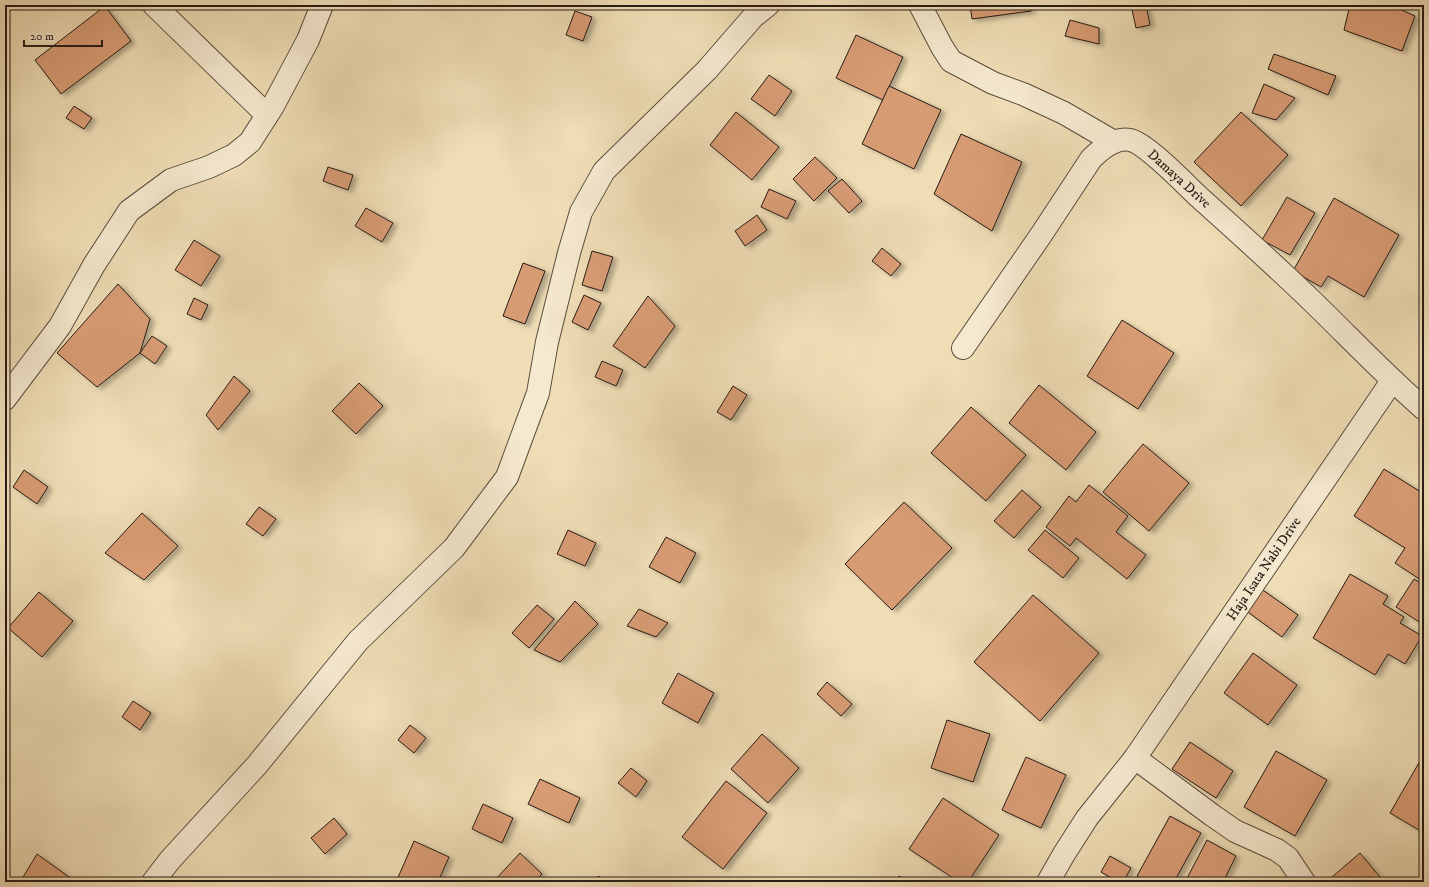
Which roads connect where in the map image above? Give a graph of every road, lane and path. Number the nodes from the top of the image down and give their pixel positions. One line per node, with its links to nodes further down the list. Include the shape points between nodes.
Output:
1 (154, 5): 5 (street)
2 (322, 5): 5 (street, via 308,40)
3 (920, 5): 6 (street, via 951,61 993,83 1064,113)
4 (757, 9): 12 (street, via 707,70 604,170 581,212 547,342 538,394 507,477 454,548 358,641 257,765)
5 (267, 115): 9 (street, via 250,142 234,155 171,180 129,211 94,265 60,326)
6 (1114, 142): 7 (street, via 1101,149 1091,159); 8 (street, Damaya Drive, via 1130,140 1146,148 1312,301)
7 (963, 348)
8 (1392, 381): 10 (street, Damaya Drive); 11 (street, Haja Isata Nabi Drive)
9 (5, 399)
10 (1424, 409)
11 (1135, 758): 13 (street, Haja Isata Nabi Drive, via 1087,818); 14 (street, via 1235,831 1277,850 1288,858)
12 (153, 882)
13 (1048, 882)
14 (1304, 882)

